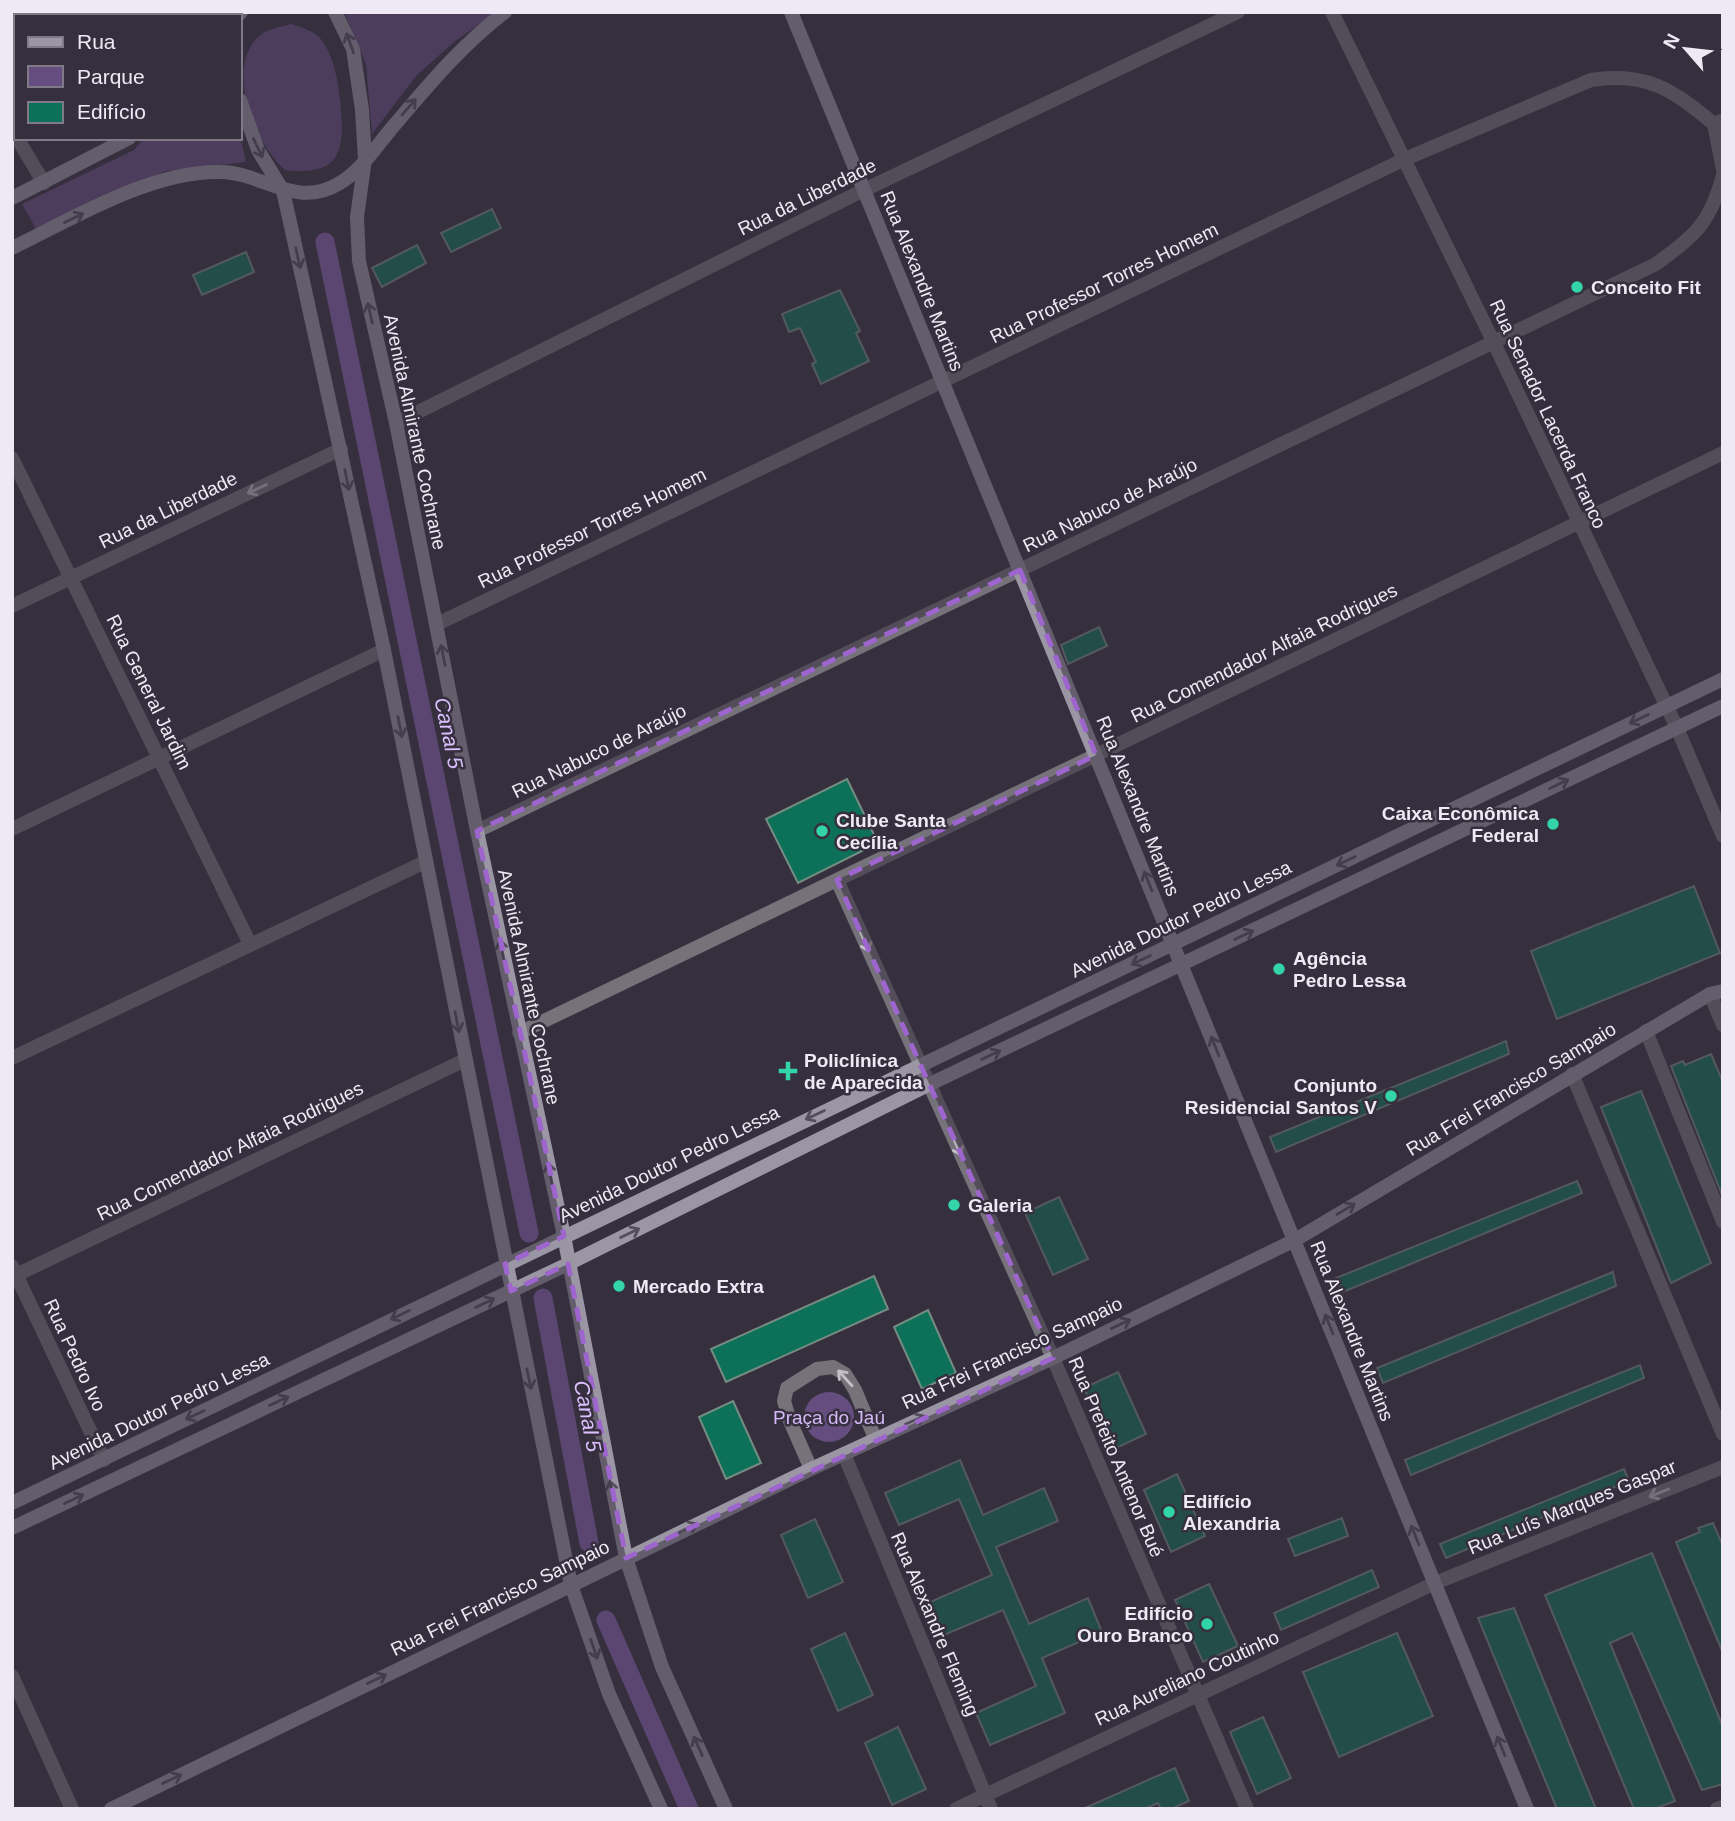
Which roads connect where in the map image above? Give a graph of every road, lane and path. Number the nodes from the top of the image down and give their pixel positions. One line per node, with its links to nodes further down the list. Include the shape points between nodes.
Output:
1 (335, 12): 10 (main road, Avenida Almirante Cochrane, one-way to 1, via 355,59)
2 (505, 12): 10 (main road, one-way to 2, via 445,66)
3 (791, 12): 14 (main road, Rua Alexandre Martins)
4 (1238, 12): 14 (street, Rua da Liberdade)
5 (1332, 12): 11 (street, Rua Senador Lacerda Franco)
6 (242, 105): 15 (main road, one-way to 15, via 258,149)
7 (1718, 122): 11 (street, Rua Professor Torres Homem, via 1650,82 1619,75 1591,80); 12 (street, Rua Nabuco de Araújo)
8 (17, 140): 13 (street)
9 (125, 140): 13 (main road)
10 (365, 159): 15 (main road, via 340,184 303,195); 20 (main road, Avenida Almirante Cochrane, one-way to 10, via 359,261 357,217)
11 (1405, 159): 18 (street, Rua Senador Lacerda Franco); 19 (street, Rua Professor Torres Homem)
12 (1723, 172): 18 (street, Rua Nabuco de Araújo, via 1715,205 1695,235 1656,264)
13 (44, 183): 16 (main road)
14 (864, 190): 19 (main road, Rua Alexandre Martins); 20 (street, Rua da Liberdade)
15 (284, 191): 17 (main road, one-way to 15, via 118,198 190,174 226,172); 21 (main road, one-way to 21)
16 (12, 198)
17 (12, 248)
18 (1494, 343): 24 (street, Rua Senador Lacerda Franco); 25 (street, Rua Nabuco de Araújo)
19 (943, 382): 25 (main road, Rua Alexandre Martins); 28 (street, Rua Professor Torres Homem)
20 (396, 423): 28 (main road, Avenida Almirante Cochrane)
21 (341, 449): 26 (street, Rua da Liberdade, one-way to 26); 29 (main road, one-way to 29)
22 (1723, 453): 24 (street, Rua Comendador Alfaia Rodrigues)
23 (12, 458): 26 (street, Rua General Jardim)
24 (1578, 523): 31 (street, Rua Senador Lacerda Franco); 34 (street, Rua Comendador Alfaia Rodrigues)
25 (1020, 570): 34 (main road, Rua Alexandre Martins); 37 (street, Rua Nabuco de Araújo)
26 (71, 578): 27 (street, Rua da Liberdade); 35 (street, Rua General Jardim)
27 (12, 606)
28 (437, 624): 37 (main road, Avenida Almirante Cochrane, one-way to 28)
29 (384, 650): 35 (street); 39 (main road, one-way to 39)
30 (1723, 680): 31 (main road, Avenida Doutor Pedro Lessa)
31 (1666, 706): 33 (street, Rua Senador Lacerda Franco); 42 (main road, Avenida Doutor Pedro Lessa, one-way to 42)
32 (1723, 706): 33 (main road, Avenida Doutor Pedro Lessa)
33 (1677, 728): 38 (street, Rua Senador Lacerda Franco); 43 (main road, Avenida Doutor Pedro Lessa, one-way to 33)
34 (1096, 755): 40 (street, Rua Comendador Alfaia Rodrigues); 42 (main road, Rua Alexandre Martins, one-way to 34)
35 (159, 758): 36 (street); 41 (street, Rua General Jardim)
36 (12, 828)
37 (477, 831): 47 (main road, Avenida Almirante Cochrane, one-way to 37)
38 (1723, 836)
39 (425, 862): 41 (street); 49 (main road, one-way to 49)
40 (837, 880): 47 (street, Rua Comendador Alfaia Rodrigues); 50 (street, Rua Prefeito Antenor Bué, one-way to 50)
41 (250, 944): 48 (street)
42 (1174, 944): 43 (main road, Rua Alexandre Martins); 50 (main road, Avenida Doutor Pedro Lessa, one-way to 50)
43 (1182, 965): 52 (main road, Avenida Doutor Pedro Lessa, one-way to 43); 55 (main road, Rua Alexandre Martins, one-way to 43)
44 (1716, 993): 45 (street); 46 (main road, Rua Frei Francisco Sampaio)
45 (1723, 1026)
46 (1646, 1031): 51 (main road, Rua Frei Francisco Sampaio); 53 (street)
47 (519, 1033): 54 (main road, Avenida Almirante Cochrane, one-way to 47)
48 (12, 1058)
49 (464, 1060): 56 (main road); 58 (street, Rua Comendador Alfaia Rodrigues)
50 (920, 1064): 52 (street, Rua Prefeito Antenor Bué); 54 (main road, Avenida Doutor Pedro Lessa, one-way to 54)
51 (1572, 1074): 55 (main road, Rua Frei Francisco Sampaio, one-way to 51); 61 (street)
52 (930, 1084): 57 (main road, Avenida Doutor Pedro Lessa, one-way to 52); 60 (street, Rua Prefeito Antenor Bué, one-way to 60)
53 (1723, 1222)
54 (564, 1236): 56 (main road, Avenida Doutor Pedro Lessa); 57 (main road, Avenida Almirante Cochrane)
55 (1295, 1240): 60 (main road, Rua Frei Francisco Sampaio, one-way to 55); 71 (main road, Rua Alexandre Martins, one-way to 55)
56 (505, 1264): 59 (main road); 64 (main road, Avenida Doutor Pedro Lessa, one-way to 64)
57 (569, 1264): 59 (main road, Avenida Doutor Pedro Lessa); 69 (main road, Avenida Almirante Cochrane, one-way to 57)
58 (14, 1273): 64 (street, Rua Pedro Ivo)
59 (510, 1291): 68 (main road, Avenida Doutor Pedro Lessa, one-way to 59); 70 (main road, one-way to 70)
60 (1053, 1358): 62 (main road, Rua Frei Francisco Sampaio, one-way to 60); 73 (street, Rua Prefeito Antenor Bué)
61 (1723, 1434)
62 (875, 1438): 63 (main road, Rua Frei Francisco Sampaio); 66 (street, one-way to 66, via 845,1374 833,1367 802,1376 787,1388 784,1401)
63 (844, 1454): 66 (main road, Rua Frei Francisco Sampaio); 74 (street, Rua Alexandre Fleming)
64 (104, 1460): 67 (main road, Avenida Doutor Pedro Lessa)
65 (1723, 1467): 71 (street, Rua Luís Marques Gaspar, one-way to 71)
66 (811, 1469): 69 (main road, Rua Frei Francisco Sampaio, one-way to 66)
67 (12, 1503)
68 (12, 1528)
69 (620, 1560): 70 (main road, Rua Frei Francisco Sampaio); 79 (main road, Avenida Almirante Cochrane, one-way to 69)
70 (573, 1583): 77 (main road, Rua Frei Francisco Sampaio, one-way to 70); 78 (main road, one-way to 78, via 610,1694)
71 (1435, 1583): 73 (street, Rua Aureliano Coutinho); 82 (main road, Rua Alexandre Martins, one-way to 71)
72 (12, 1675): 76 (street)
73 (1198, 1695): 74 (street, Rua Aureliano Coutinho); 81 (street, Rua Prefeito Antenor Bué)
74 (988, 1802): 80 (street, Rua Aureliano Coutinho)
75 (1723, 1807): 83 (street)
76 (72, 1809)
77 (111, 1809)
78 (661, 1809)
79 (726, 1809)
80 (956, 1809)
81 (1247, 1809)
82 (1527, 1809)
83 (1717, 1809)

